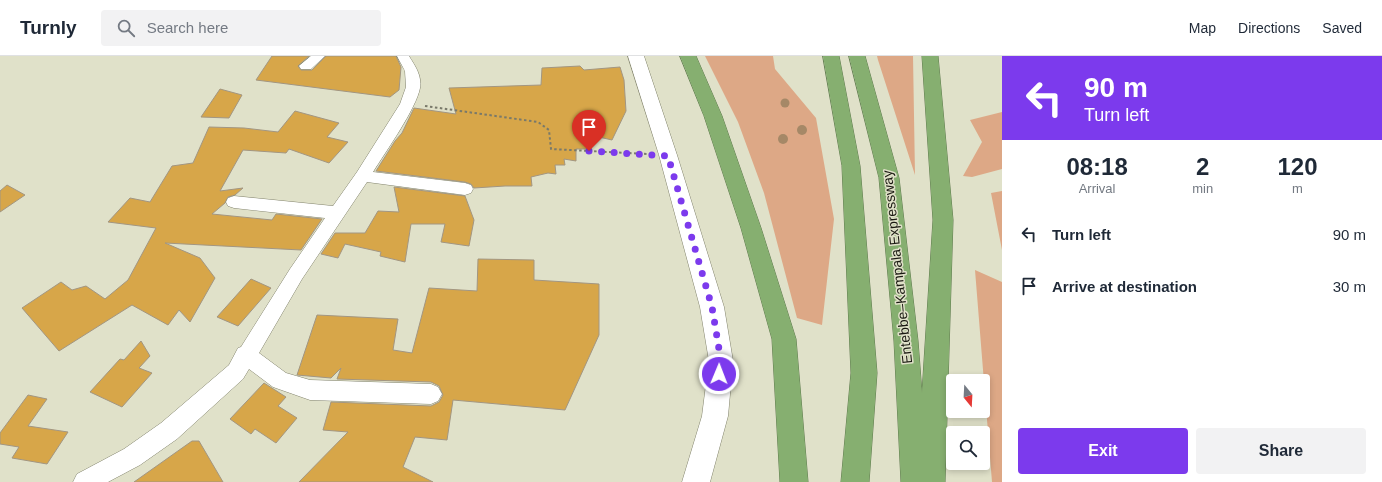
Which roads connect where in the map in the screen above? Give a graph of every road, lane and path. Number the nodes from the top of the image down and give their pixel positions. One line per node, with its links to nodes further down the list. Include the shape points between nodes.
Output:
1 (319, 56): 8 (street)
2 (404, 56): 9 (street, via 412,71 413,87)
3 (636, 56): 10 (street)
4 (688, 56): 19 (highway, via 713,116 749,220 784,339)
5 (831, 56): 20 (highway, via 851,166 864,373)
6 (857, 56): 21 (highway, Entebbe–Kampala Expressway, via 889,178 906,341)
7 (930, 56): 22 (highway, via 944,220)
8 (306, 66)
9 (406, 104): 10 (path, via 538,122 548,130 551,150); 11 (street)
10 (668, 156): 18 (street, via 712,307 721,361 715,416)
11 (363, 176): 12 (street); 14 (street)
12 (465, 189)
13 (234, 202): 14 (street)
14 (338, 213): 15 (street)
15 (245, 354): 16 (street, via 280,380 310,390); 17 (street, via 236,372 169,431 132,457)
16 (431, 394)
17 (85, 482)
18 (696, 482)
19 (794, 482)
20 (855, 482)
21 (915, 482)
22 (931, 482)

